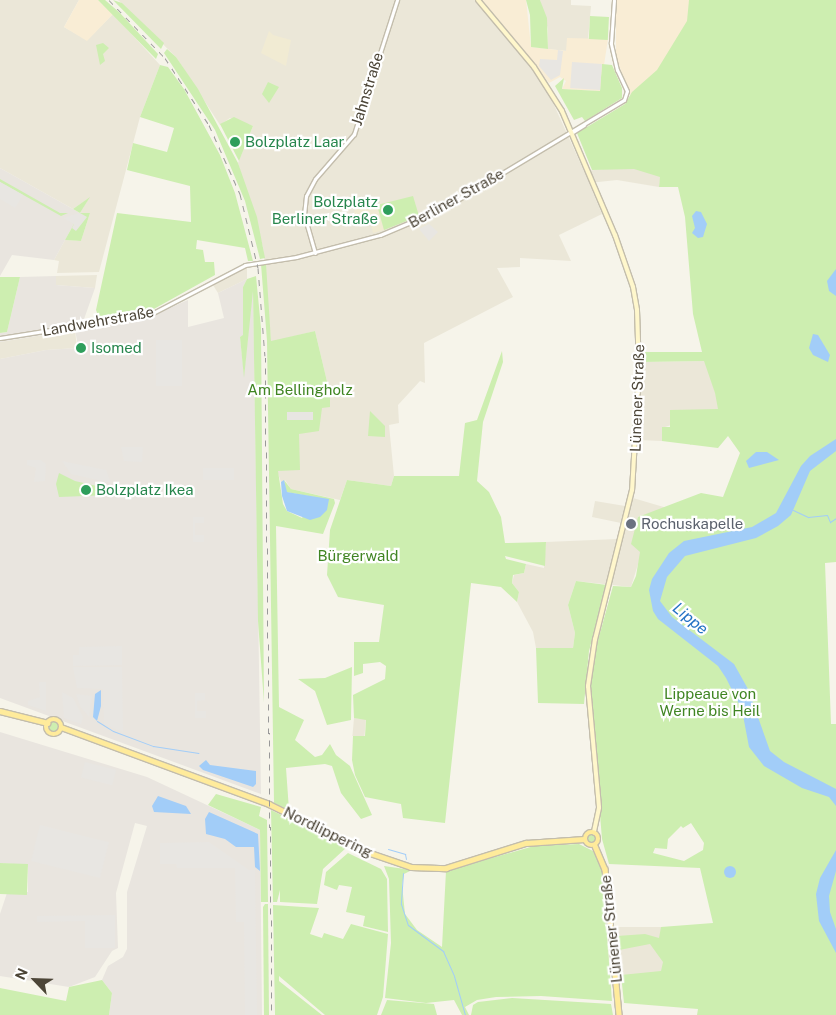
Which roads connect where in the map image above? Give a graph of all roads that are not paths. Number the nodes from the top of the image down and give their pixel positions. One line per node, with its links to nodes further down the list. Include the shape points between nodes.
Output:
1 (397, 0): 5 (street, Jahnstraße, via 354,134 315,179 306,196 304,215)
2 (478, 0): 4 (main road, Lünener Straße, via 548,86)
3 (614, 0): 4 (street, Berliner Straße, via 613,57 627,95 621,103)
4 (572, 132): 5 (street, Berliner Straße, via 408,226); 11 (main road, Lünener Straße, via 628,269 639,322 632,490 590,669 588,716 599,812)
5 (315, 253): 6 (street, Berliner Straße)
6 (245, 265): 7 (street, Landwehrstraße, via 147,315)
7 (0, 338)
8 (0, 711): 9 (main road)
9 (47, 725): 10 (main road, via 52,734); 10 (main road, via 56,720)
10 (61, 730): 12 (main road, Nordlippering, via 231,789 367,852 411,866 446,868 526,843)
11 (594, 832): 12 (main road, via 586,834); 13 (main road, via 599,839)
12 (584, 840): 13 (main road, via 587,845)
13 (596, 846): 14 (main road, Lünener Straße, via 606,869)
14 (619, 1015)

